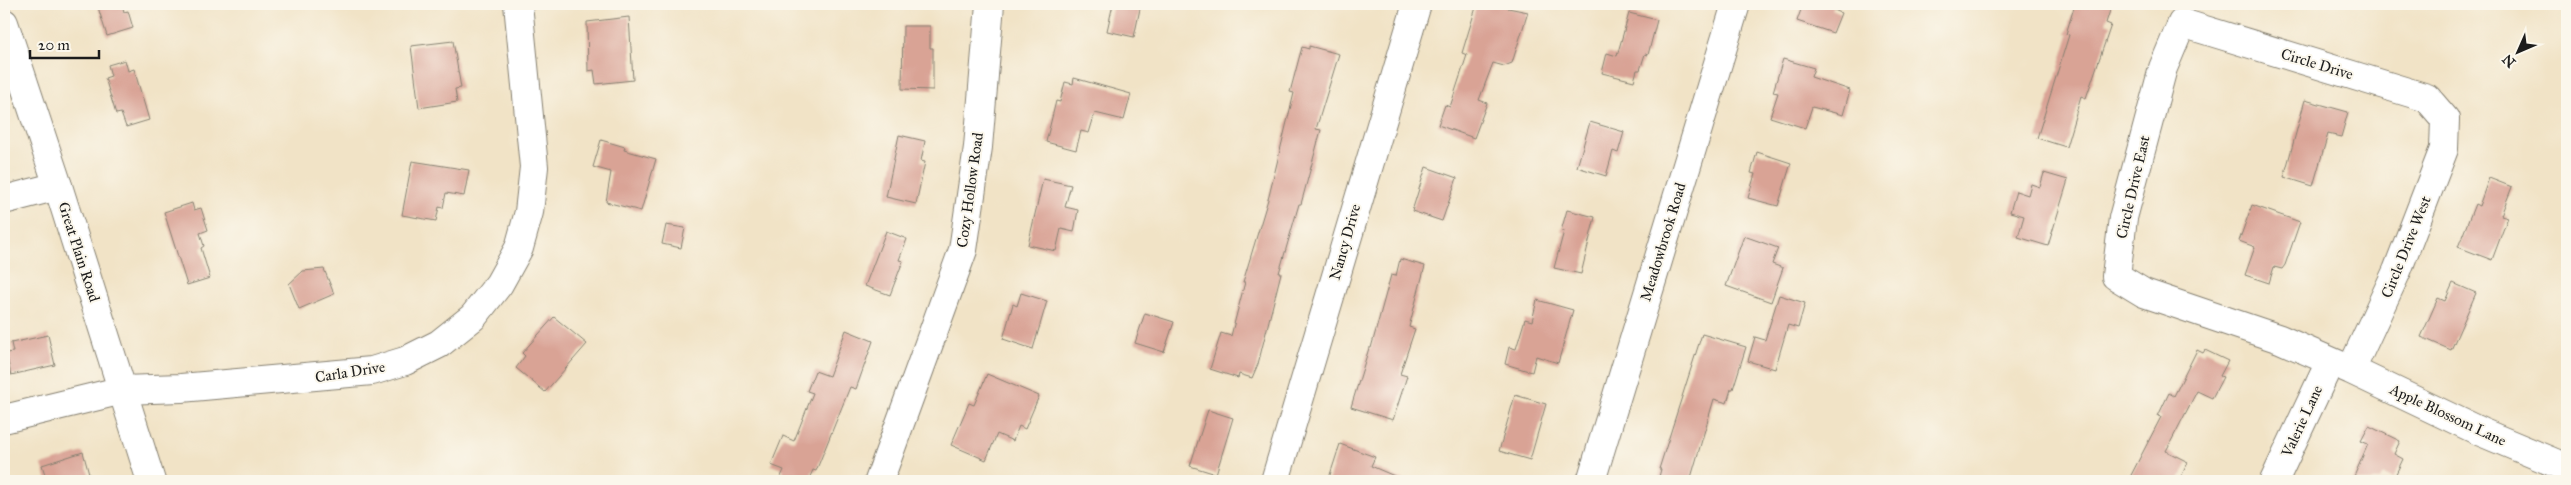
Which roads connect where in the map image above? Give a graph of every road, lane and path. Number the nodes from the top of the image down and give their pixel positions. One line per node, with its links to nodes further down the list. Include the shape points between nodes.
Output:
1 (518, 4): 11 (street, Carla Drive, via 534,167 529,212 519,248 499,284 473,317 439,344 405,361 372,371)
2 (990, 4): 15 (street, Cozy Hollow Road, via 978,147 963,250)
3 (1417, 4): 16 (street, Nancy Drive)
4 (1736, 4): 17 (street, Meadowbrook Road)
5 (4, 23): 8 (street, Great Plain Road)
6 (2182, 23): 7 (street, Circle Drive, via 2427,98); 10 (street, Circle Drive East, via 2163,68 2123,218 2116,276 2144,293 2280,340)
7 (2444, 119): 10 (street, Circle Drive West, via 2444,149 2397,271)
8 (58, 186): 9 (street); 11 (street, Great Plain Road)
9 (4, 200)
10 (2340, 366): 13 (street, Apple Blossom Lane, via 2480,432); 18 (street, Valerie Lane)
11 (123, 390): 12 (street, Carla Drive); 14 (street, Great Plain Road)
12 (4, 419)
13 (2567, 468)
14 (151, 481)
15 (879, 481)
16 (1275, 481)
17 (1591, 481)
18 (2274, 481)

